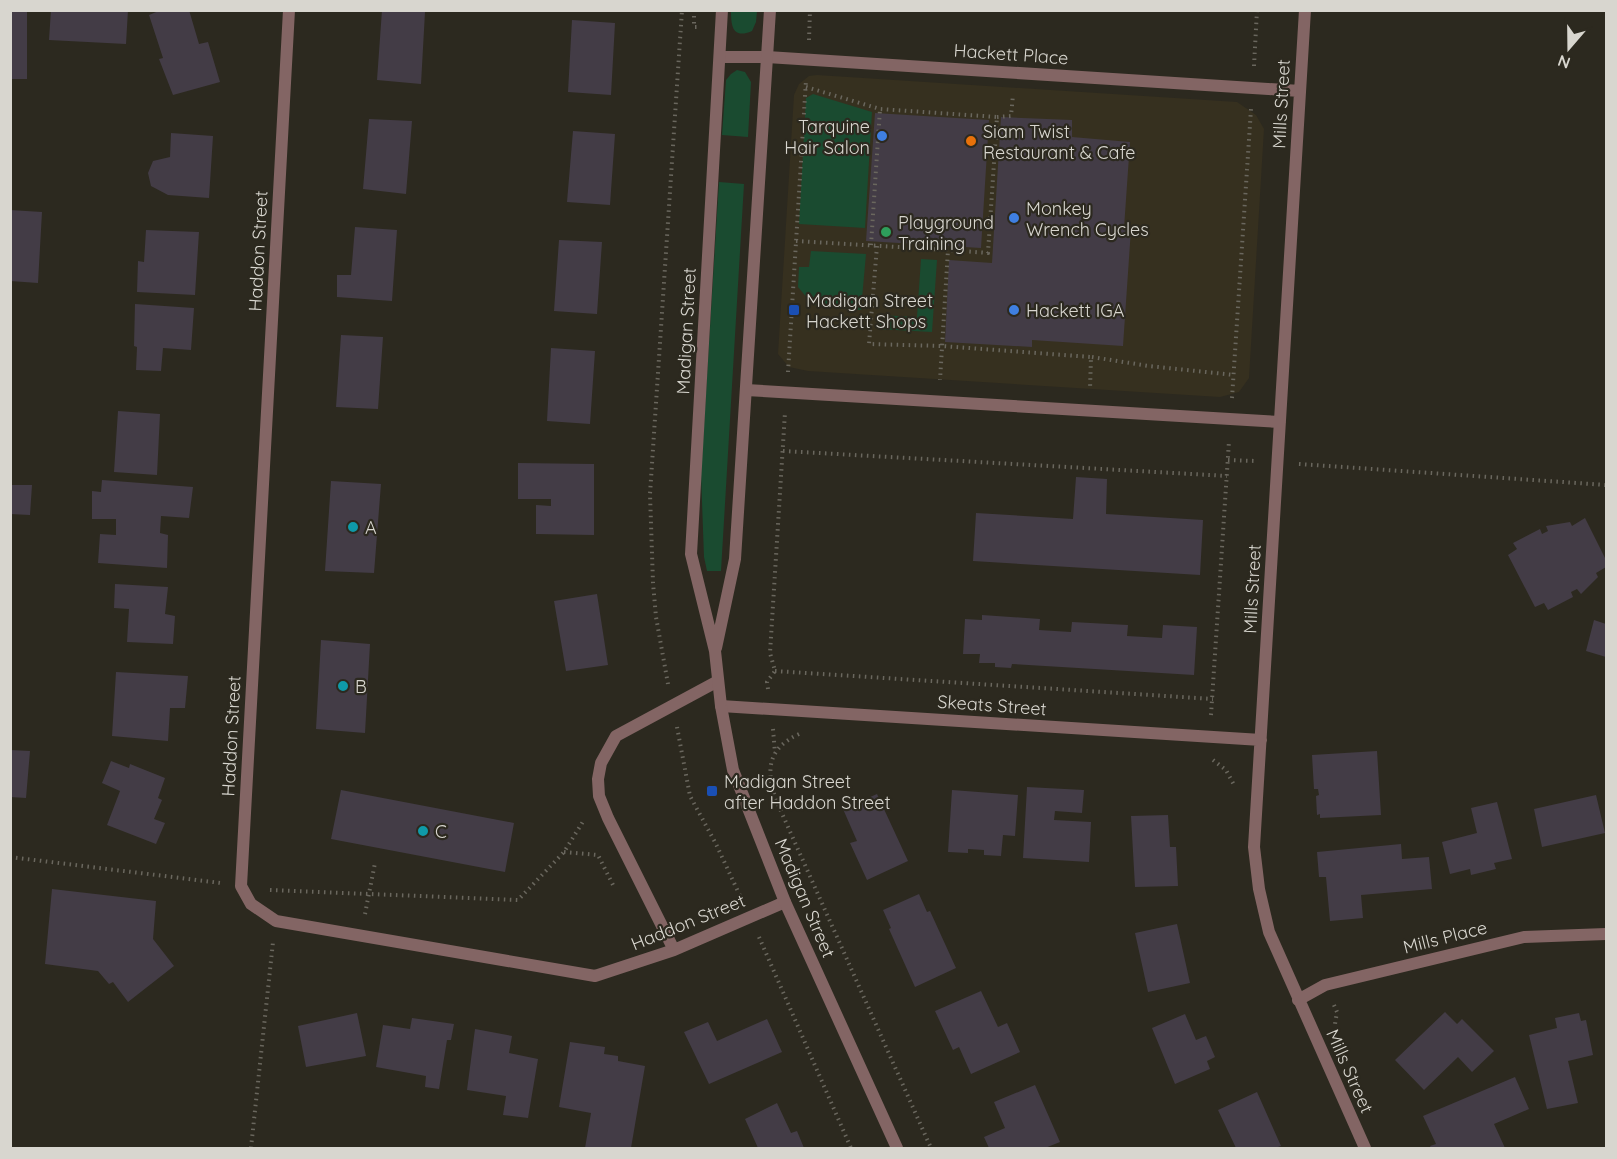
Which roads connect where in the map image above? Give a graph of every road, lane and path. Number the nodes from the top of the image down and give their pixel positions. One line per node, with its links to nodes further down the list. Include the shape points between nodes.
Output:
1 (289, 10): 49 (street, Haddon Street)
2 (682, 10): 35 (path, via 650,494)
3 (722, 10): 8 (street, Madigan Street)
4 (770, 10): 9 (street, Madigan Street)
5 (810, 10): 10 (path)
6 (1257, 10): 13 (path)
7 (1305, 10): 14 (street, Mills Street)
8 (720, 57): 9 (street, Hackett Place); 36 (street, Madigan Street, via 691,554)
9 (767, 57): 10 (street, Hackett Place); 24 (street, Madigan Street)
10 (807, 59): 11 (street, Hackett Place); 12 (path)
11 (1014, 73): 13 (street, Hackett Place); 16 (path, via 1011,116)
12 (806, 87): 15 (path); 17 (path)
13 (1252, 88): 14 (street, Hackett Place); 23 (path)
14 (1300, 91): 29 (street, Mills Street)
15 (880, 109): 16 (path); 18 (path)
16 (998, 117): 20 (path, via 988,253)
17 (796, 241): 18 (path); 25 (path)
18 (871, 245): 19 (path)
19 (877, 246): 20 (path); 21 (path, via 869,344)
20 (948, 250): 21 (path)
21 (942, 346): 22 (path); 26 (path)
22 (1091, 357): 23 (path); 27 (path)
23 (1234, 375): 28 (path)
24 (746, 390): 25 (street); 36 (street, Madigan Street, via 735,559)
25 (787, 393): 26 (street); 30 (path)
26 (939, 402): 27 (street)
27 (1089, 411): 28 (street)
28 (1231, 419): 29 (street); 31 (path)
29 (1280, 422): 32 (street, Mills Street)
30 (783, 451): 33 (path); 37 (path, via 771,653)
31 (1228, 460): 32 (path); 33 (path)
32 (1277, 462): 34 (path); 42 (street, Mills Street)
33 (1227, 476): 37 (path, via 1213,699)
34 (1606, 485)
35 (656, 616)
36 (715, 651): 38 (street, Madigan Street)
37 (775, 670): 39 (path)
38 (718, 681): 40 (street, Madigan Street); 43 (street, via 616,736 601,763)
39 (766, 682)
40 (721, 706): 42 (street, Skeats Street); 52 (street, Madigan Street, via 733,770)
41 (802, 733): 62 (path, via 775,753 769,779)
42 (1261, 740): 58 (street, Mills Street, via 1254,847 1259,889 1269,932)
43 (600, 796): 45 (path); 57 (street)
44 (690, 796): 53 (path)
45 (564, 852): 48 (path, via 598,855); 51 (path, via 518,900)
46 (10, 857): 49 (path)
47 (375, 863): 51 (path)
48 (613, 885)
49 (241, 886): 54 (street, Haddon Street, via 251,904)
50 (272, 890): 51 (path)
51 (368, 895): 56 (path)
52 (785, 902): 53 (street, Haddon Street); 61 (street, Madigan Street)
53 (750, 917): 57 (street, Haddon Street); 60 (path)
54 (276, 921): 56 (street, Haddon Street); 59 (path)
55 (1606, 934): 58 (street, Mills Place, via 1524,937 1325,985)
56 (361, 935): 57 (street, Haddon Street, via 596,976)
57 (674, 950)
58 (1298, 1000): 63 (street, Mills Street)
59 (251, 1149)
60 (851, 1149)
61 (897, 1149)
62 (932, 1149)
63 (1365, 1149)

